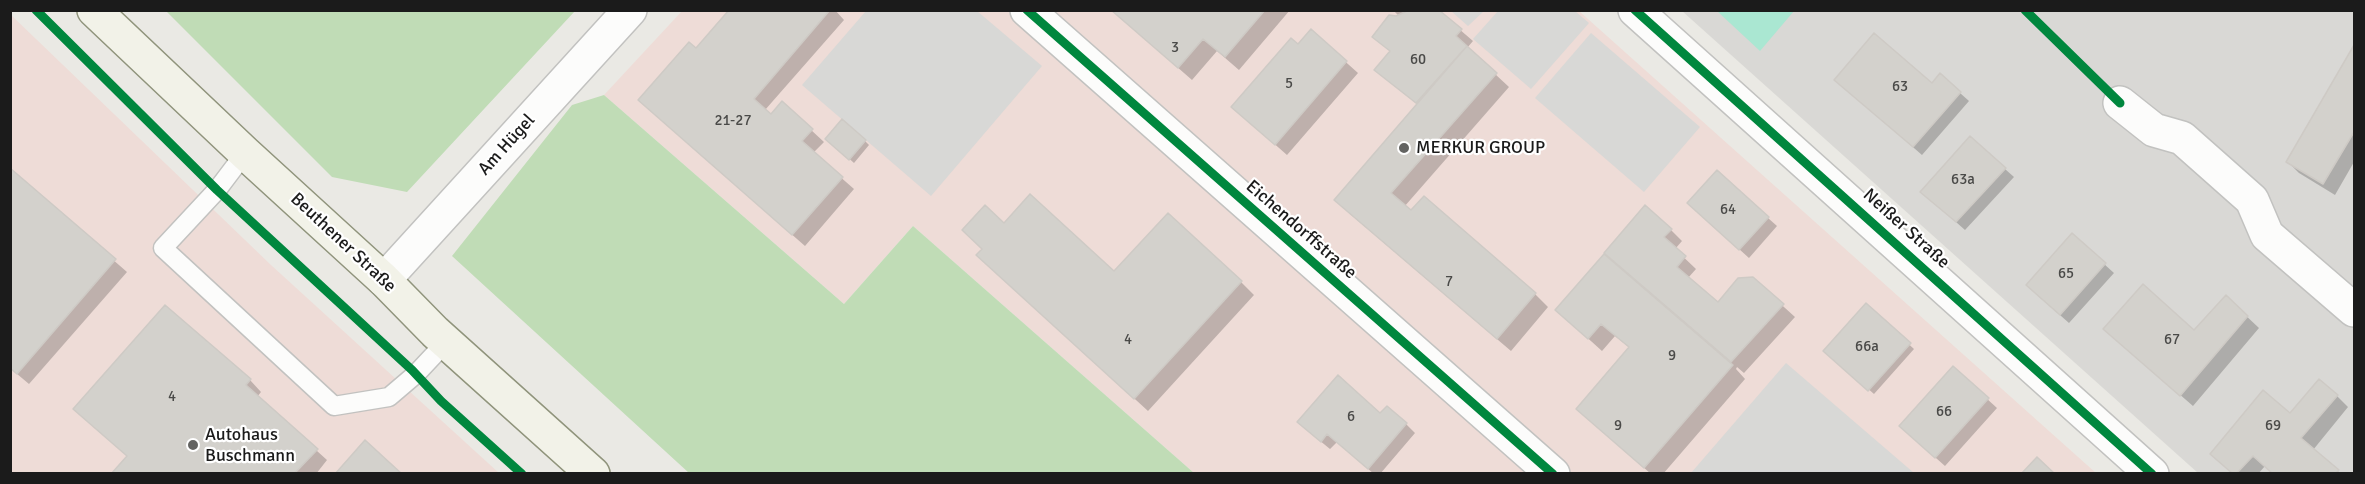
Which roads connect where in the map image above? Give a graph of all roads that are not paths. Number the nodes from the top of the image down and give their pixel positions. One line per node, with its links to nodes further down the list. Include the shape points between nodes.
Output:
1 (94, 10): 6 (main road, Beuthener Straße)
2 (630, 10): 7 (street, Am Hügel)
3 (1027, 10): 11 (street, Eichendorffstraße)
4 (1635, 10): 12 (street, Neißer Straße)
5 (2120, 103): 8 (street, via 2154,130 2182,138 2252,200 2267,235)
6 (245, 153): 7 (main road, Beuthener Straße); 9 (lane, via 163,248 334,406 390,398)
7 (384, 280): 9 (main road, Beuthener Straße)
8 (2355, 310)
9 (446, 342): 10 (main road, Beuthener Straße)
10 (593, 474)
11 (1553, 474)
12 (2152, 474)

